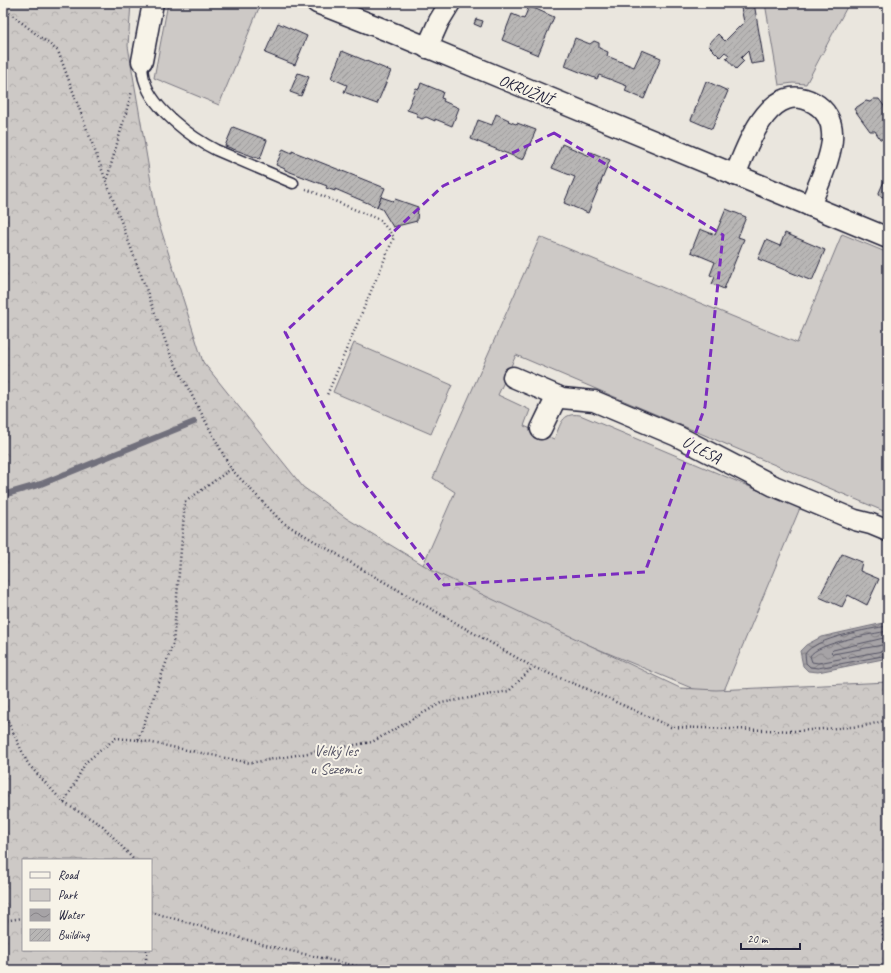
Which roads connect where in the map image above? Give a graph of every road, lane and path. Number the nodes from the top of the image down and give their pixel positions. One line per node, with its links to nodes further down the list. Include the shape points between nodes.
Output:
1 (153, 3): 6 (street)
2 (317, 3): 5 (street, OKRUŽNÍ)
3 (450, 3): 5 (street)
4 (3, 8): 9 (path, via 58,51)
5 (427, 48): 8 (street, OKRUŽNÍ)
6 (142, 61): 10 (lane, via 145,83 152,97 180,127 210,147)
7 (133, 90): 9 (path)
8 (735, 175): 11 (street, OKRUŽNÍ); 11 (street, via 754,132 773,106 787,99 810,101 826,114 832,132 829,154)
9 (107, 179): 17 (path, via 171,356)
10 (293, 183): 14 (path, via 380,220 394,237)
11 (810, 206): 12 (street, OKRUŽNÍ)
12 (888, 238)
13 (513, 377): 15 (street, U LESA)
14 (327, 395)
15 (557, 396): 16 (street); 18 (street, U LESA, via 594,401 677,436 774,486)
16 (541, 429)
17 (231, 469): 19 (path, via 282,522); 22 (path, via 185,502 174,644)
18 (888, 531)
19 (533, 667): 21 (path, via 671,726 796,731 864,726); 22 (path, via 509,691 441,703 372,742 250,763)
20 (3, 711): 23 (path, via 28,764)
21 (888, 720)
22 (138, 740): 23 (path, via 116,738 86,762)
23 (64, 802): 24 (path, via 103,826)
24 (133, 859)
25 (888, 891): 30 (path, via 881,926)
26 (152, 912): 32 (path, via 269,946)
27 (22, 918): 28 (path)
28 (3, 921)
29 (146, 951): 31 (path)
30 (888, 960)
31 (146, 970)
32 (374, 970)

